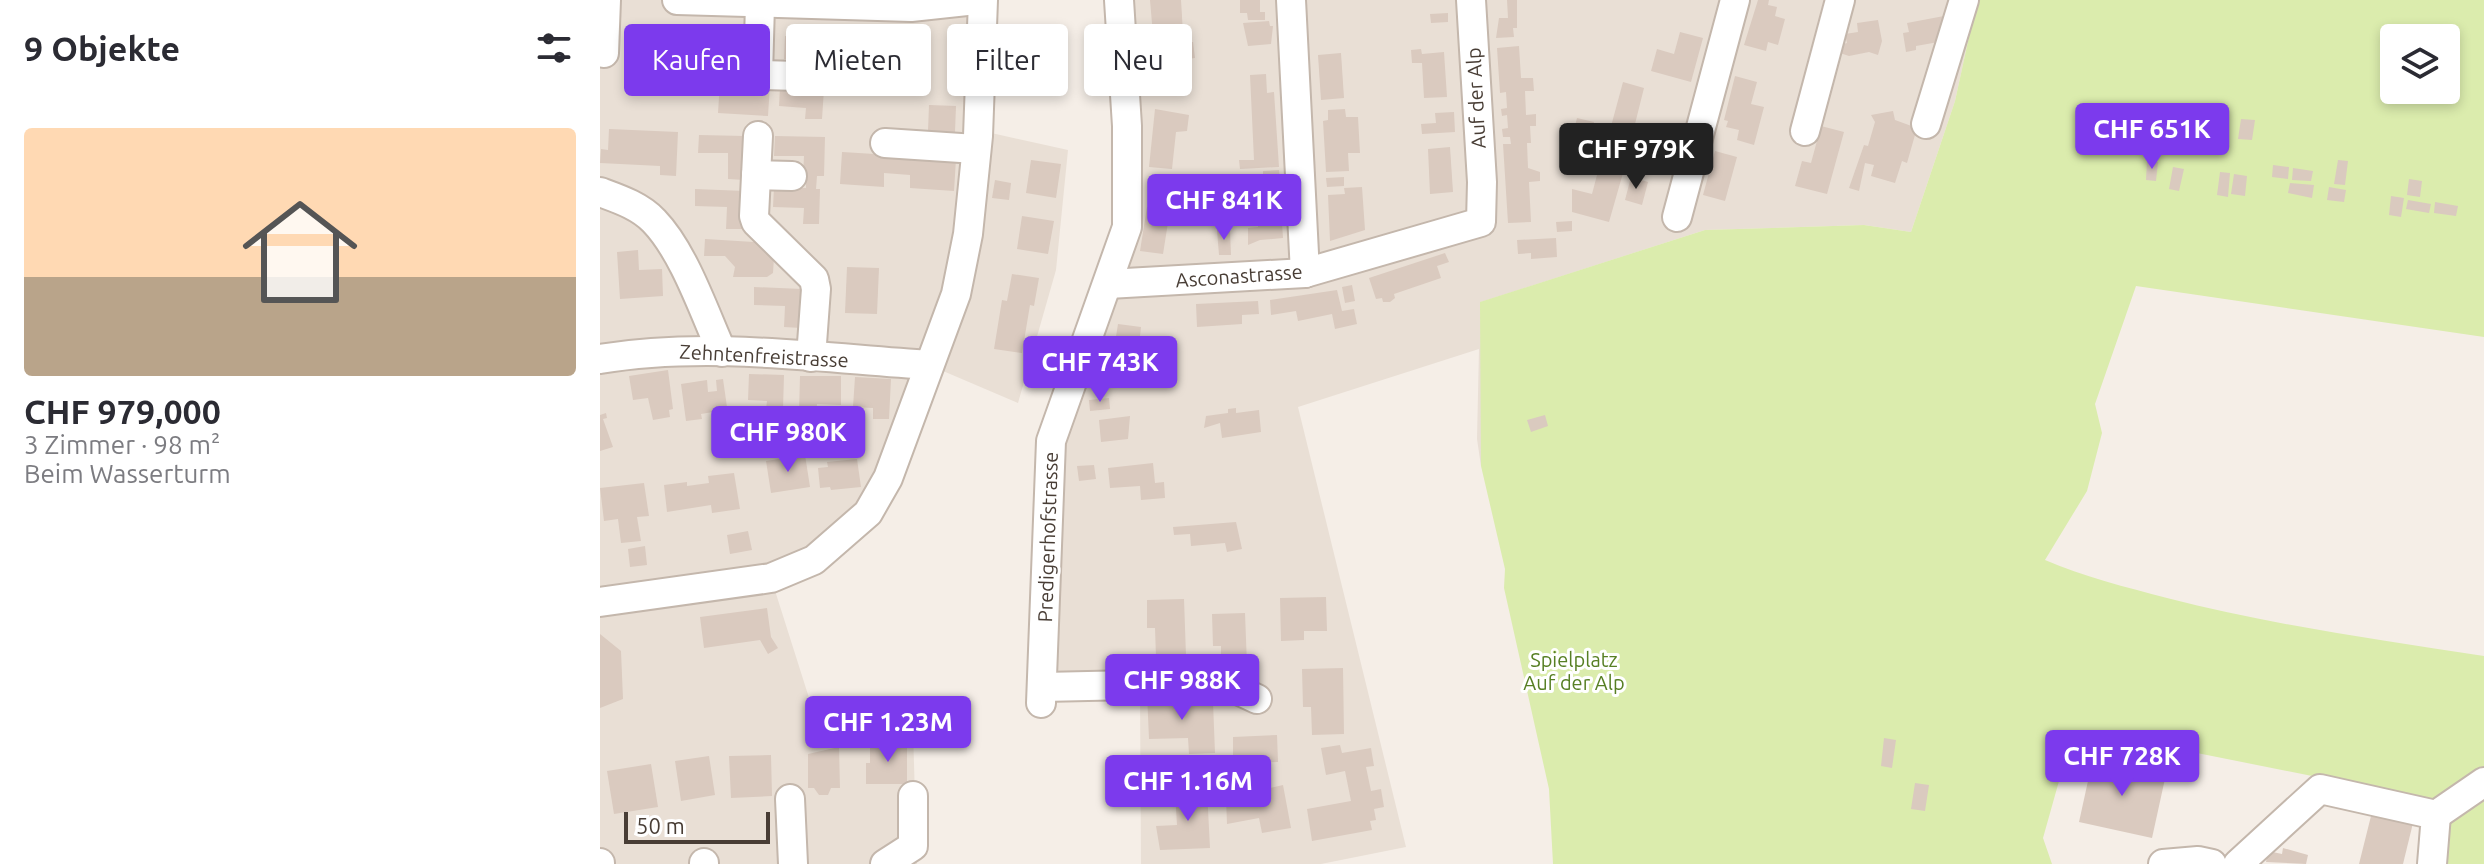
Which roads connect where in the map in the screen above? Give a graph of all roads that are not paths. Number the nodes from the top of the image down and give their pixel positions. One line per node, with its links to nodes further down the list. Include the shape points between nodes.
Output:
1 (606, 0): 12 (street)
2 (677, 0): 11 (street)
3 (976, 0): 11 (street, via 936,6)
4 (983, 0): 18 (street)
5 (1119, 0): 25 (street, Predigerhofstrasse, via 1127,227)
6 (1291, 0): 24 (street)
7 (1471, 0): 22 (street, Auf der Alp)
8 (1735, 0): 23 (street)
9 (1840, 0): 15 (street)
10 (1964, 0): 14 (street)
11 (760, 4): 13 (street, via 746,75)
12 (604, 53)
13 (786, 76)
14 (1926, 124)
15 (1805, 131)
16 (758, 136): 19 (street)
17 (885, 143): 18 (street)
18 (976, 149): 29 (street, via 956,294)
19 (756, 175): 20 (street); 27 (street, via 756,222 814,279)
20 (792, 176)
21 (600, 192): 26 (street, via 627,201 652,218 669,239)
22 (1480, 195): 24 (street, Asconastrasse, via 1481,222)
23 (1677, 217)
24 (1305, 273): 25 (street, Asconastrasse)
25 (1108, 284): 31 (street, Predigerhofstrasse, via 1051,441 1042,695 1223,683)
26 (722, 352): 27 (street, Zehntenfreistrasse); 28 (street, Zehntenfreistrasse, via 644,352)
27 (811, 357): 29 (street, Zehntenfreistrasse)
28 (600, 359)
29 (929, 365): 30 (street, via 888,478 868,513 814,560 771,578)
30 (600, 602)
31 (1257, 699)
32 (2484, 782): 35 (street)
33 (913, 796): 37 (street, via 913,846)
34 (790, 799): 36 (street)
35 (2436, 815): 40 (street, via 2320,789); 41 (street)
36 (793, 864)
37 (885, 864)
38 (2163, 864): 39 (street)
39 (2212, 864)
40 (2238, 864)
41 (2432, 864)

